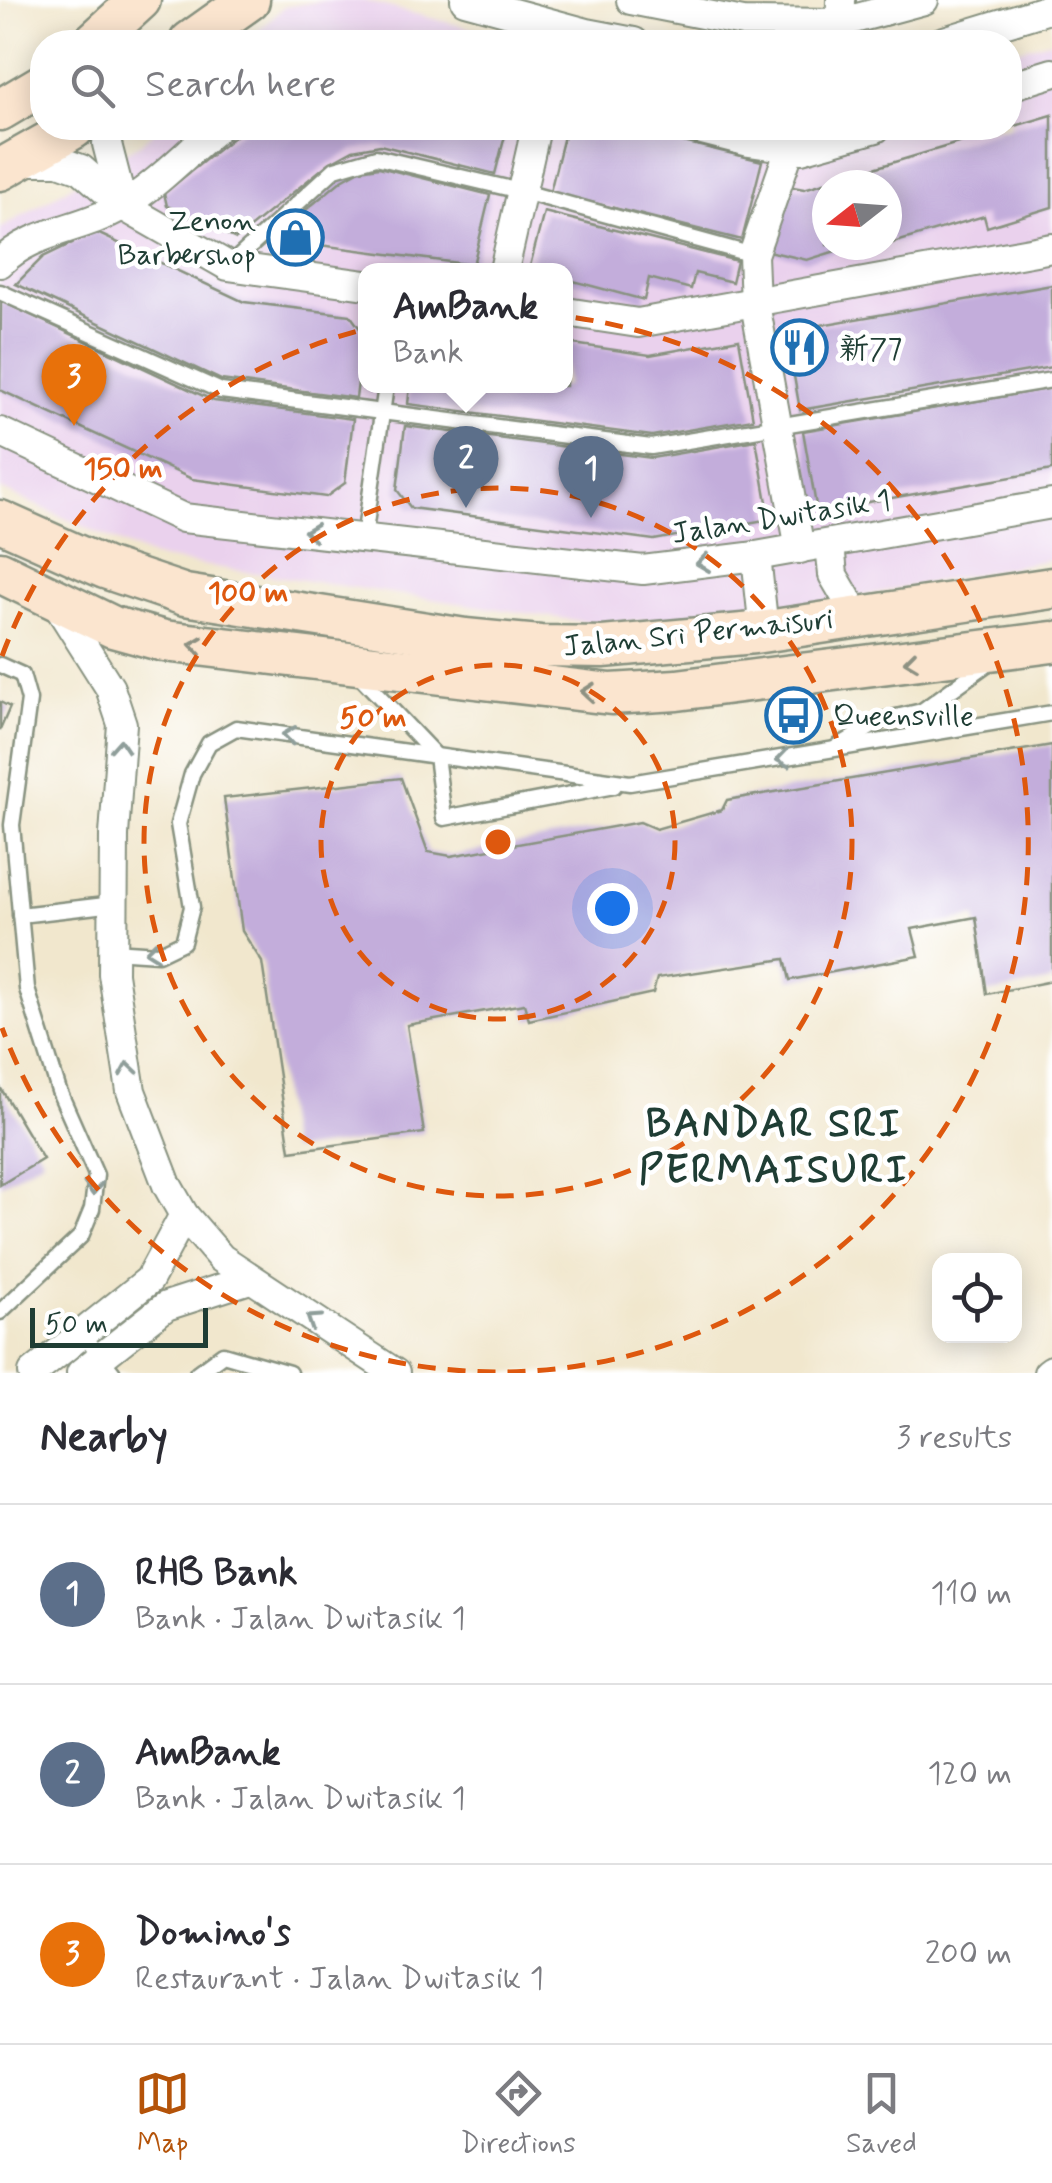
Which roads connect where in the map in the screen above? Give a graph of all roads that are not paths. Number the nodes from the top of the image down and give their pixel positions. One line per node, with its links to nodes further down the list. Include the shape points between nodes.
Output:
1 (140, 0): 10 (main road)
2 (170, 0): 10 (main road)
3 (227, 0): 11 (main road)
4 (250, 0): 12 (main road)
5 (465, 0): 13 (street)
6 (630, 0): 9 (street, via 742,22)
7 (916, 1): 9 (street)
8 (1052, 8): 14 (street)
9 (840, 22)
10 (114, 28)
11 (200, 30)
12 (206, 30)
13 (573, 30)
14 (980, 30)
15 (1052, 73): 16 (street)
16 (1022, 82)
17 (30, 91): 18 (main road)
18 (0, 110)
19 (53, 140): 26 (main road)
20 (108, 140): 28 (street)
21 (203, 140): 28 (street)
22 (533, 140): 27 (street)
23 (791, 140): 30 (street)
24 (795, 140): 25 (street, via 806,149)
25 (836, 140)
26 (7, 166): 28 (street, via 59,160 81,169)
27 (520, 191): 30 (lane); 32 (street); 33 (lane, via 376,157 335,169)
28 (123, 206): 31 (street, via 28,242); 33 (street)
29 (1052, 248): 36 (street)
30 (753, 255): 36 (street)
31 (0, 262)
32 (505, 263)
33 (228, 266): 34 (street)
34 (358, 284)
35 (0, 292): 40 (lane, via 220,392)
36 (756, 304): 37 (street, via 638,323); 41 (street)
37 (573, 313)
38 (1052, 380): 41 (lane)
39 (385, 393): 40 (lane)
40 (382, 410): 41 (lane, via 650,447); 45 (lane)
41 (780, 427): 47 (street)
42 (0, 432): 45 (street, Jalan Dwitasik 1, one-way to 42, via 183,518)
43 (1052, 504): 46 (street, Jalan Dwitasik 1)
44 (0, 521): 53 (main road, Jalan Sri Permaisuri, via 185,595 446,636 603,647)
45 (364, 538): 48 (street, Jalan Dwitasik 1, one-way to 45, via 643,570)
46 (830, 544): 47 (street, Jalan Dwitasik 1); 52 (street, via 832,575)
47 (800, 549): 48 (street, Jalan Dwitasik 1)
48 (756, 556): 53 (street, via 762,612)
49 (0, 572): 51 (main road, Jalan Sri Permaisuri)
50 (1046, 589): 52 (main road, Jalan Sri Permaisuri)
51 (52, 597): 57 (main road, Jalan Sri Permaisuri, one-way to 51, via 164,641 113,627); 62 (street, one-way to 51, via 122,724 110,688)
52 (858, 616): 53 (main road, Jalan Sri Permaisuri)
53 (754, 633)
54 (1052, 642): 55 (main road, Jalan Sri Permaisuri)
55 (1008, 649): 57 (main road, Jalan Sri Permaisuri, one-way to 57, via 610,694); 59 (lane, via 922,711 882,720)
56 (0, 664): 63 (lane, via 22,675 29,700 12,825)
57 (349, 664): 60 (lane)
58 (1052, 712): 59 (lane)
59 (830, 752): 61 (lane, one-way to 61)
60 (436, 756): 61 (lane); 61 (lane, via 444,818); 64 (lane, one-way to 64, via 236,728 208,743 178,824 192,907 183,942 158,954)
61 (630, 783)
62 (114, 904): 63 (lane); 64 (street)
63 (20, 914): 67 (lane, one-way to 67, via 27,989 59,1091 96,1176 81,1236)
64 (113, 951): 65 (street, one-way to 64, via 131,1091)
65 (184, 1215): 66 (street, via 221,1258); 68 (street, via 149,1280)
66 (250, 1279): 70 (street, via 166,1306); 74 (street, one-way to 66)
67 (0, 1312)
68 (82, 1333): 69 (street); 70 (lane)
69 (65, 1363): 72 (street)
70 (98, 1368)
71 (282, 1372): 73 (lane, via 223,1354)
72 (33, 1373)
73 (197, 1373)
74 (395, 1373)

